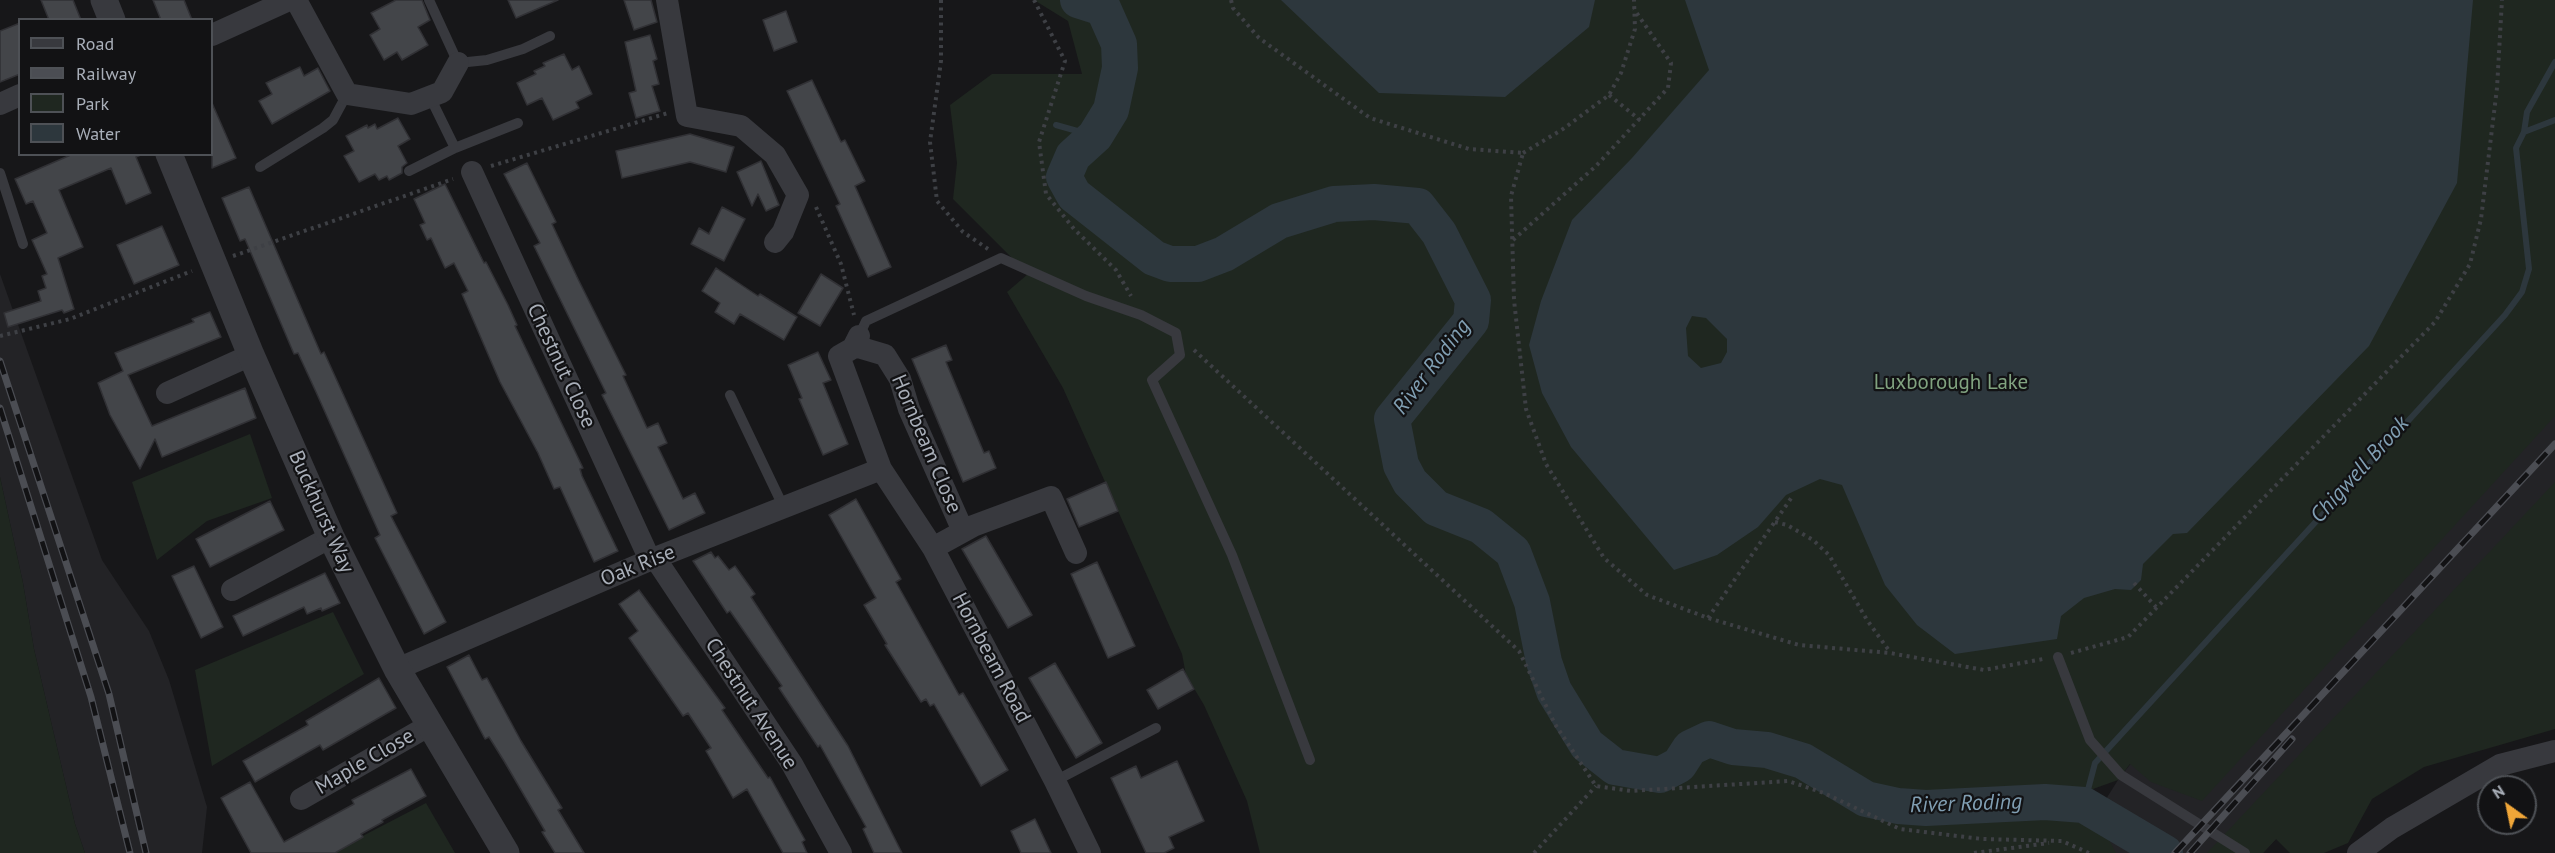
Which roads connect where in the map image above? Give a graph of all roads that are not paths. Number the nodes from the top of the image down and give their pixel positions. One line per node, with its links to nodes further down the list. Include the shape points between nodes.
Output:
1 (104, 0): 6 (street)
2 (289, 0): 7 (street)
3 (296, 0): 10 (street)
4 (429, 0): 9 (lane)
5 (667, 0): 21 (street, via 686,112 741,126 775,155 798,195)
6 (111, 18)
7 (213, 35)
8 (550, 36): 9 (lane, via 487,60)
9 (458, 63): 12 (street, via 442,92)
10 (347, 94): 12 (street, via 411,104); 17 (lane, via 333,120)
11 (18, 96): 13 (street)
12 (429, 97): 15 (lane)
13 (0, 104)
14 (518, 123): 15 (lane)
15 (455, 148): 18 (lane)
16 (169, 156): 24 (street, Buckhurst Way)
17 (260, 167)
18 (409, 171)
19 (0, 172): 22 (lane)
20 (472, 172): 33 (street, Chestnut Close)
21 (775, 242)
22 (23, 244)
23 (856, 342): 27 (street, via 839,356); 29 (street, Hornbeam Close, via 858,347 885,355 900,379 909,409); 40 (lane, via 866,321 1001,258 1176,333 1180,355 1152,380 1232,555)
24 (251, 356): 25 (street); 30 (street, Buckhurst Way)
25 (167, 393)
26 (730, 395): 28 (lane)
27 (881, 469): 28 (street, Oak Rise); 31 (street, Hornbeam Road)
28 (784, 509): 33 (street, Oak Rise)
29 (963, 531): 31 (street); 32 (street, via 1051,497)
30 (331, 537): 34 (street); 36 (street, Buckhurst Way)
31 (933, 548): 41 (street, Hornbeam Road)
32 (1076, 553)
33 (653, 559): 36 (street, Oak Rise); 44 (street, Chestnut Avenue, via 792,764)
34 (232, 590)
35 (2058, 657): 46 (lane, via 2090,740 2121,775)
36 (397, 669): 37 (street, Buckhurst Way)
37 (430, 725): 42 (street, Maple Close); 43 (street, Buckhurst Way)
38 (1156, 728): 41 (lane)
39 (2555, 751): 47 (street, via 2500,765 2392,828)
40 (1310, 760)
41 (1055, 781): 45 (street, Hornbeam Road)
42 (301, 799)
43 (506, 853)
44 (841, 853)
45 (1090, 853)
46 (2245, 853)
47 (2358, 853)

